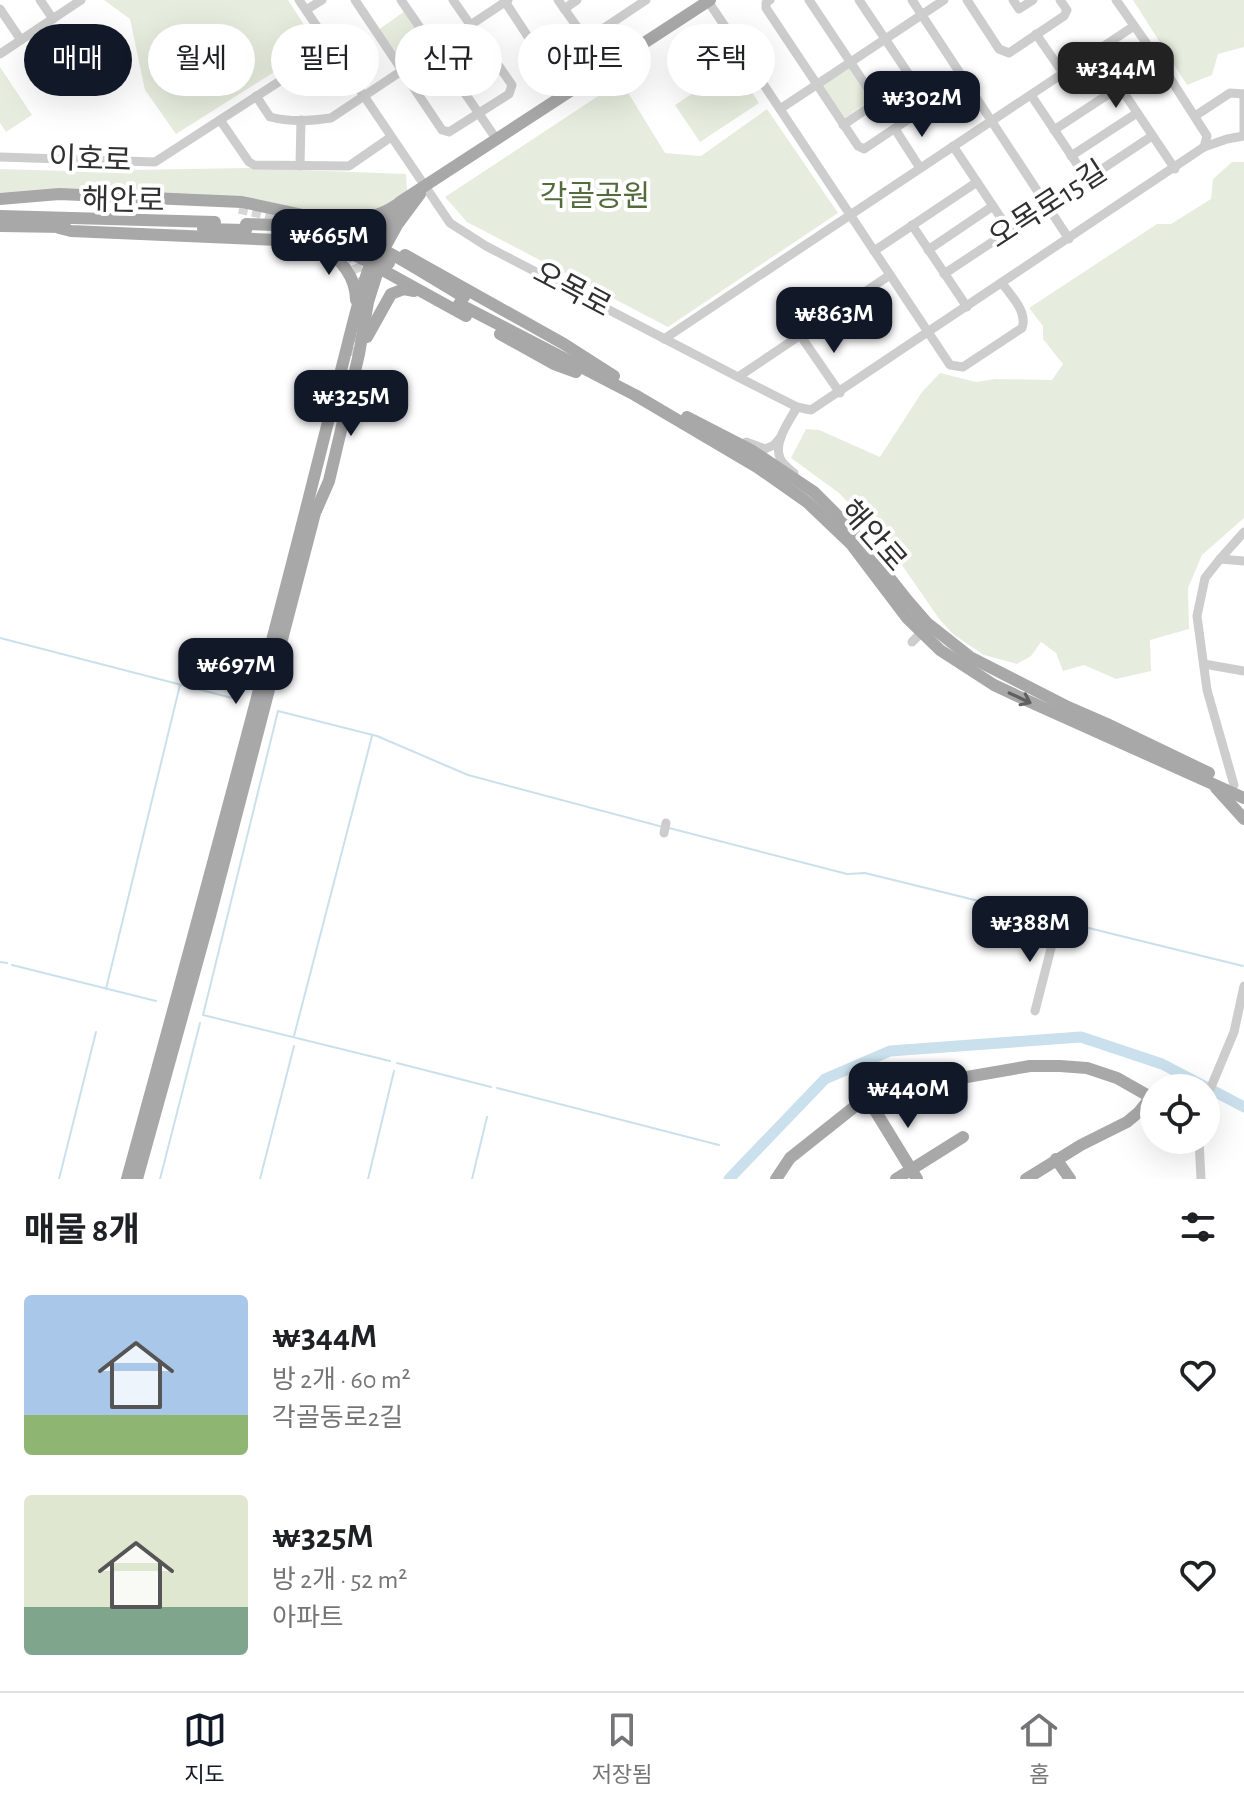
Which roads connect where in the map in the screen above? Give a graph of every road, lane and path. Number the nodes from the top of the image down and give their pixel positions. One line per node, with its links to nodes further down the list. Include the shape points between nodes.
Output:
1 (40, 0): 26 (street)
2 (81, 0): 26 (street)
3 (299, 0): 24 (street, 오목로)
4 (322, 0): 24 (street)
5 (355, 0): 38 (street)
6 (401, 0): 28 (street)
7 (453, 0): 29 (street)
8 (577, 0): 22 (street)
9 (646, 0): 22 (street, via 589,38)
10 (709, 0): 34 (main road); 53 (street)
11 (770, 0): 43 (street, via 766,8)
12 (809, 0): 40 (street)
13 (859, 0): 35 (street)
14 (912, 0): 25 (street)
15 (944, 0): 25 (street)
16 (967, 0): 33 (street, via 999,49 1009,53)
17 (1013, 0): 18 (street, via 1019,9)
18 (1033, 0)
19 (1060, 0): 33 (street, via 1067,10 1064,16)
20 (1116, 0): 32 (street)
21 (506, 1): 30 (street); 31 (street)
22 (561, 4)
23 (0, 9): 36 (street)
24 (306, 10): 27 (street, 오목로)
25 (922, 15): 35 (street); 59 (street)
26 (53, 19): 36 (street)
27 (315, 24)
28 (418, 24)
29 (469, 24)
30 (472, 24)
31 (521, 24)
32 (1134, 26): 39 (street); 42 (street)
33 (1036, 34): 42 (street)
34 (651, 39)
35 (885, 39): 40 (street); 61 (street, via 928,103)
36 (21, 40): 37 (street)
37 (0, 54)
38 (395, 60)
39 (1159, 61): 45 (street); 56 (street)
40 (850, 62): 43 (street); 60 (street, via 877,102)
41 (502, 71): 54 (street, via 512,85 509,94)
42 (1063, 73): 47 (street)
43 (816, 85): 53 (street); 60 (street)
44 (271, 86): 48 (street, 이호로)
45 (1120, 87): 55 (street); 62 (street)
46 (1244, 94): 56 (street, via 1230,93); 64 (street)
47 (1031, 95): 59 (street); 62 (street)
48 (256, 96): 57 (street, 이호로); 58 (street, via 270,117)
49 (363, 96): 58 (street, via 331,118); 65 (street, 오목로)
50 (419, 96): 54 (street, via 442,130 449,132)
51 (467, 96): 54 (street)
52 (564, 96): 66 (main road)
53 (780, 109): 83 (street)
54 (479, 113): 66 (street)
55 (1137, 113): 63 (street); 69 (street)
56 (1195, 116): 68 (street, via 1207,136)
57 (220, 120): 70 (street, 이호로, via 155,162); 71 (street, via 254,165)
58 (301, 120): 71 (street)
59 (992, 121): 67 (street); 80 (street)
60 (843, 125): 61 (street, via 864,149)
61 (895, 129): 72 (street)
62 (1054, 130): 69 (street)
63 (1152, 136): 73 (street); 74 (street, 오목로15길)
64 (1244, 136): 68 (street)
65 (391, 137): 71 (street, via 349,166); 76 (street, 오목로)
66 (497, 140): 76 (main road)
67 (953, 146): 72 (street); 75 (street)
68 (1204, 147): 73 (street)
69 (1071, 156): 74 (street)
70 (0, 157)
71 (300, 166)
72 (920, 168): 83 (street)
73 (1175, 169): 91 (street)
74 (1087, 179): 80 (street, 오목로15길)
75 (977, 182): 81 (street); 86 (street)
76 (425, 188): 78 (main road); 93 (main road); 107 (street, 오목로, via 463,233)
77 (0, 199): 85 (main road, via 59,194 242,202)
78 (400, 202): 85 (main road, via 354,221); 93 (main road)
79 (0, 205): 82 (main road, via 84,202)
80 (1047, 205): 90 (street, 오목로15길); 91 (street)
81 (993, 206): 90 (street); 94 (street)
82 (239, 209)
83 (850, 215): 95 (street); 107 (street)
84 (0, 216): 88 (main road, 해안로)
85 (317, 218): 93 (main road)
86 (912, 225): 94 (street); 95 (street)
87 (0, 226): 89 (main road, 해안로)
88 (246, 227): 89 (main road, 해안로); 110 (main road, 해안로, bridge, via 310,228 373,246)
89 (59, 228): 92 (main road)
90 (1009, 230): 98 (street, 오목로15길)
91 (1069, 239): 101 (street)
92 (303, 241): 97 (main road); 104 (main road, via 330,253 350,275 356,288)
93 (382, 243): 96 (main road); 97 (main road)
94 (928, 250): 98 (street)
95 (874, 251): 99 (street)
96 (407, 256): 100 (main road, via 388,258); 110 (main road, via 564,344)
97 (376, 266): 100 (main road); 104 (main road); 108 (main road)
98 (944, 274): 103 (street)
99 (890, 275): 105 (street); 106 (street)
100 (395, 277): 102 (main road)
101 (1002, 283): 103 (street); 105 (street, via 1023,315 1022,328 963,367 950,365)
102 (423, 292): 108 (main road, via 404,289 391,294); 110 (main road, via 554,364)
103 (967, 307): 105 (street)
104 (355, 314): 139 (main road)
105 (928, 333): 111 (street)
106 (800, 335): 109 (street); 111 (street)
107 (664, 339): 109 (street, 오목로)
108 (355, 355): 140 (main road, via 329,481 315,513)
109 (738, 377): 112 (street, 오목로)
110 (634, 392): 114 (main road, 해안로); 119 (main road, 해안로, via 807,502 851,544)
111 (840, 393): 112 (street, via 811,410)
112 (797, 407): 113 (street)
113 (781, 437): 114 (street, via 765,449); 115 (street, via 779,457)
114 (733, 441): 115 (main road, 해안로)
115 (809, 488): 124 (main road, 해안로, via 852,530 927,623 970,657)
116 (1244, 532): 117 (street)
117 (1220, 559): 118 (street); 121 (street, via 1205,578 1197,616)
118 (1244, 561)
119 (922, 632): 120 (street); 123 (main road, 해안로, one-way to 123, via 994,685)
120 (912, 642)
121 (1204, 664): 122 (street); 124 (street, via 1207,690)
122 (1244, 671)
123 (1211, 783): 125 (main road, 해안로); 126 (main road)
124 (1239, 788)
125 (1244, 798)
126 (1244, 819)
127 (1057, 925): 129 (street)
128 (1244, 986): 130 (street, via 1234,1032)
129 (1035, 1011)
130 (1217, 1074)
131 (1140, 1091): 132 (main road, via 1087,1068 1030,1066)
132 (868, 1099): 137 (main road); 138 (main road, via 790,1158)
133 (1140, 1111): 136 (main road)
134 (963, 1137): 137 (main road)
135 (1200, 1154): 144 (street)
136 (1056, 1159): 142 (main road); 143 (main road)
137 (914, 1174): 141 (main road)
138 (778, 1178)
139 (127, 1179)
140 (137, 1179)
141 (896, 1179)
142 (1026, 1179)
143 (1070, 1179)
144 (1201, 1179)

